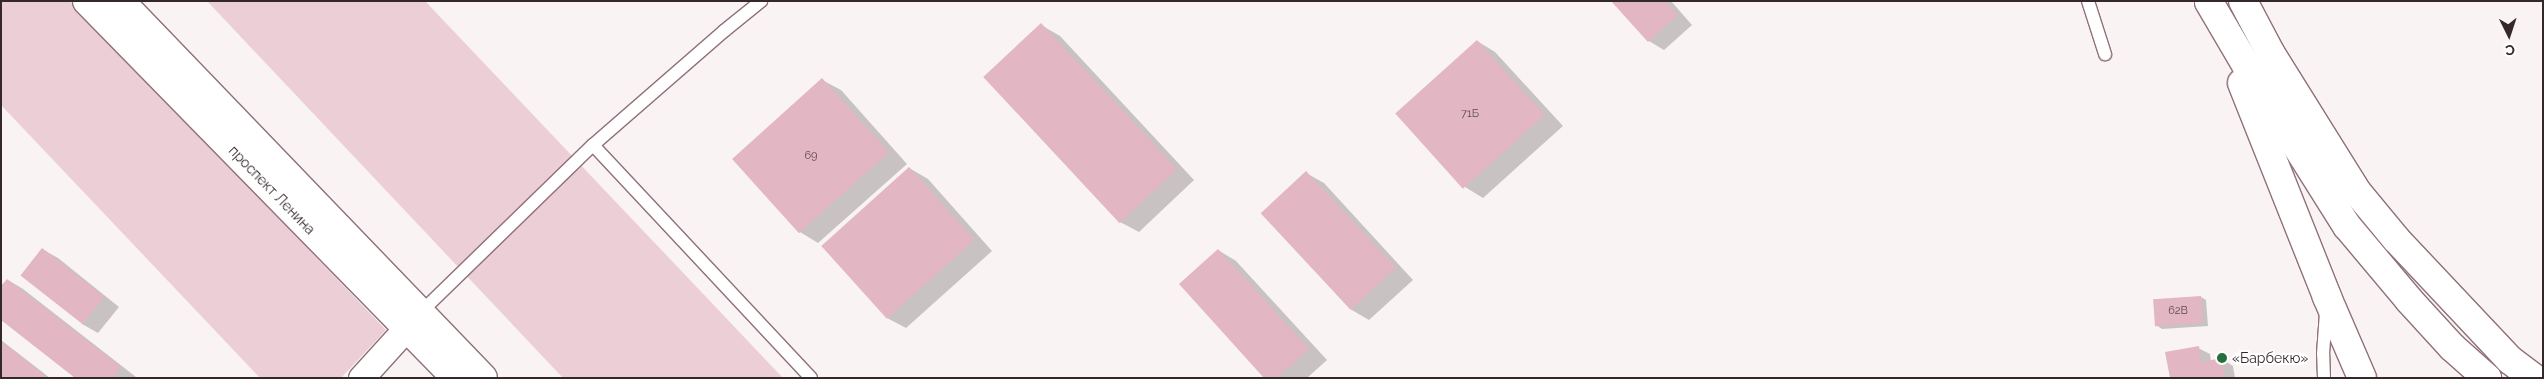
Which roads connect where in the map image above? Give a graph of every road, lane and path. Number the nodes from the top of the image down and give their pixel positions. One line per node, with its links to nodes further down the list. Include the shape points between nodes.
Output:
1 (88, 1): 10 (main road, проспект Ленина)
2 (120, 1): 10 (main road, проспект Ленина)
3 (761, 1): 8 (lane)
4 (2088, 1): 7 (lane)
5 (2209, 1): 9 (main road); 21 (main road, via 2346,226 2446,340)
6 (2243, 1): 11 (main road, via 2299,100 2358,193 2396,239)
7 (2105, 54)
8 (593, 145): 10 (lane); 17 (lane)
9 (2327, 297): 12 (lane); 20 (main road)
10 (413, 320): 14 (street); 15 (main road, проспект Ленина); 16 (main road, проспект Ленина)
11 (2481, 329): 13 (main road); 22 (main road, via 2510,360)
12 (2323, 354): 18 (lane); 19 (lane)
13 (2543, 366)
14 (361, 378)
15 (456, 378)
16 (483, 378)
17 (811, 378)
18 (2315, 378)
19 (2324, 378)
20 (2362, 378)
21 (2487, 378)
22 (2534, 378)

